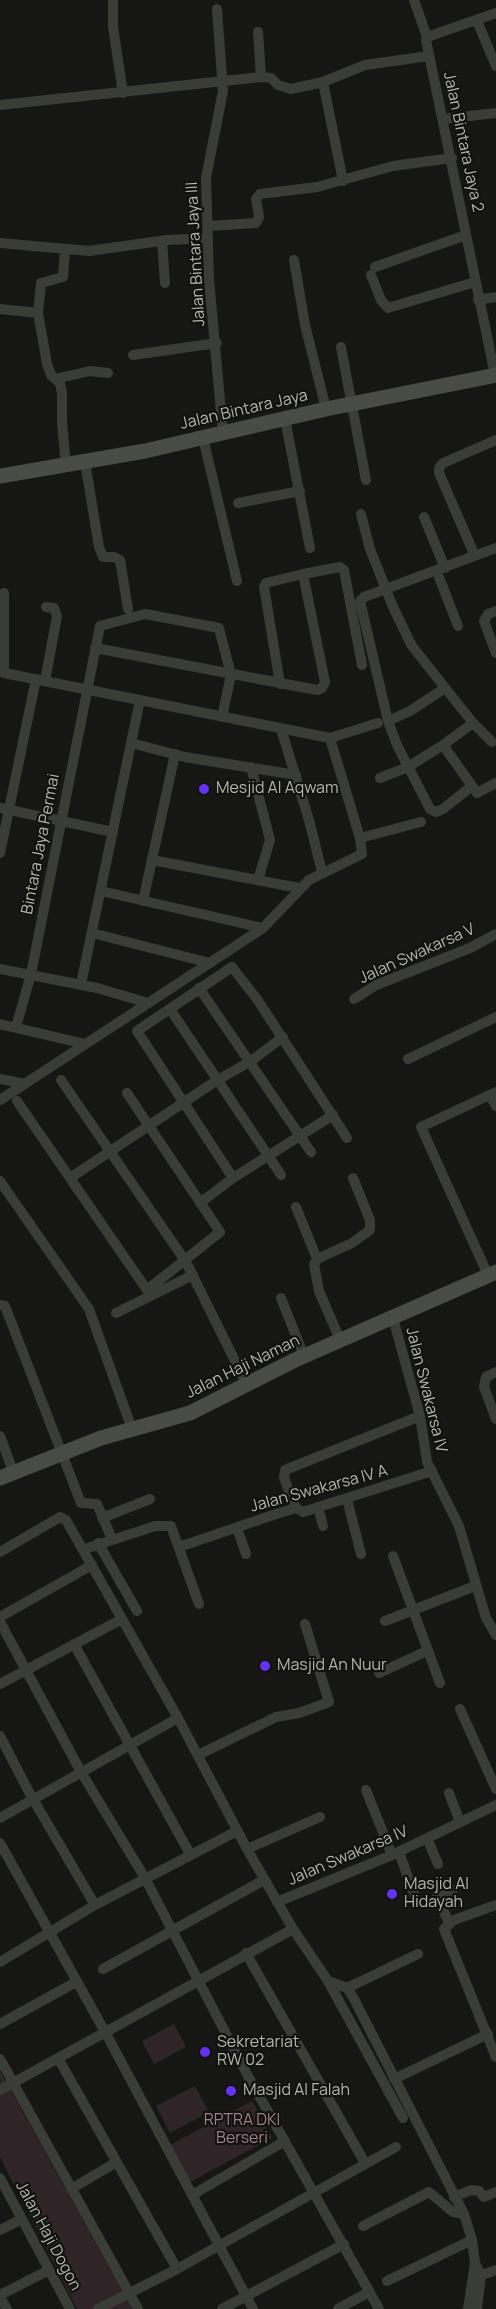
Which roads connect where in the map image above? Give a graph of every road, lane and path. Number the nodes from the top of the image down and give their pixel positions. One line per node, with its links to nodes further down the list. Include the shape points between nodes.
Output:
1 (113, 0): 13 (street)
2 (414, 0): 7 (street, Jalan Bintara Jaya 2)
3 (217, 9): 12 (street, Jalan Bintara Jaya III)
4 (496, 12): 5 (street)
5 (477, 21): 7 (street); 9 (street)
6 (258, 32): 10 (street)
7 (427, 37): 8 (street, Jalan Bintara Jaya 2)
8 (429, 56): 11 (street, via 365,65); 16 (street, Jalan Bintara Jaya 2)
9 (496, 66)
10 (261, 77): 11 (street, via 291,89); 12 (street)
11 (323, 82): 18 (street)
12 (224, 83): 13 (street); 19 (street, Jalan Bintara Jaya III, via 206,178)
13 (123, 93): 14 (street)
14 (0, 105)
15 (496, 112): 16 (street)
16 (444, 119): 17 (street, Jalan Bintara Jaya 2)
17 (452, 158): 18 (street, via 393,166); 20 (street, Jalan Bintara Jaya 2)
18 (343, 181): 19 (street, via 260,194 256,199 256,223)
19 (208, 232): 21 (street); 31 (street, Jalan Bintara Jaya III)
20 (466, 235): 25 (street, Jalan Bintara Jaya 2); 25 (street, via 373,271 381,300 388,308)
21 (162, 241): 23 (street, via 111,249); 26 (street)
22 (0, 243): 23 (street)
23 (65, 249): 30 (street, via 63,277 40,282)
24 (294, 260): 38 (street)
25 (476, 282): 28 (street, Jalan Bintara Jaya 2)
26 (165, 283)
27 (496, 297): 28 (street)
28 (478, 300): 35 (street, Jalan Bintara Jaya 2)
29 (0, 309): 30 (street)
30 (38, 313): 36 (street, via 46,364)
31 (217, 344): 33 (street); 40 (street, Jalan Bintara Jaya III)
32 (341, 347): 37 (street)
33 (133, 355)
34 (108, 373): 36 (street, via 90,371)
35 (496, 375): 37 (street, Jalan Bintara Jaya)
36 (56, 379): 44 (street, via 62,393)
37 (352, 403): 38 (street, Jalan Bintara Jaya); 46 (street)
38 (326, 409): 39 (street, Jalan Bintara Jaya)
39 (285, 418): 40 (street, Jalan Bintara Jaya); 47 (street)
40 (223, 434): 41 (street, Jalan Bintara Jaya)
41 (203, 438): 43 (street, Jalan Bintara Jaya); 56 (street)
42 (496, 440): 53 (street, via 439,468)
43 (85, 462): 44 (street, Jalan Bintara Jaya); 60 (street, via 99,547 103,557 120,560)
44 (66, 466): 45 (street, Jalan Bintara Jaya)
45 (0, 476)
46 (366, 480)
47 (300, 491): 48 (street); 51 (street)
48 (238, 503)
49 (361, 514): 57 (street)
50 (424, 517): 54 (street)
51 (310, 548)
52 (496, 548): 53 (street)
53 (475, 556): 54 (street)
54 (441, 570): 57 (street); 62 (street)
55 (303, 574): 65 (street, via 340,567 344,570); 68 (street, via 264,587); 68 (street, via 325,682 317,690)
56 (237, 581)
57 (387, 589): 69 (street, via 412,646); 73 (street, via 364,597 360,605)
58 (4, 593): 67 (street, via 4,673)
59 (45, 607): 67 (street, via 54,608 57,616)
60 (128, 609)
61 (492, 612): 64 (street, via 484,625)
62 (458, 626)
63 (95, 648): 66 (street); 66 (street, Bintara Jaya Permai, via 100,626 146,614 216,626 224,639); 70 (street, Bintara Jaya Permai)
64 (496, 653)
65 (362, 665)
66 (231, 675): 68 (street); 72 (street)
67 (41, 680): 70 (street); 87 (street)
68 (280, 684)
69 (445, 688): 73 (street, via 410,711); 74 (street)
70 (88, 690): 71 (street); 88 (street, Bintara Jaya Permai)
71 (141, 700): 72 (street); 78 (street)
72 (222, 717): 75 (street)
73 (383, 722): 76 (street); 82 (street)
74 (473, 723): 77 (street); 79 (street)
75 (281, 729): 76 (street); 83 (street)
76 (330, 738): 91 (street)
77 (492, 742)
78 (131, 743): 80 (street); 90 (street)
79 (443, 745): 82 (street); 86 (street)
80 (175, 754): 81 (street); 93 (street)
81 (251, 766): 83 (street); 95 (street, via 270,840)
82 (408, 767): 84 (street); 86 (street, via 424,800 436,812)
83 (296, 775): 94 (street)
84 (380, 778)
85 (496, 783): 86 (street, via 480,793)
86 (472, 786)
87 (4, 809): 88 (street); 92 (street)
88 (60, 820): 90 (street); 104 (street, Bintara Jaya Permai)
89 (421, 822): 91 (street)
90 (113, 832): 97 (street)
91 (360, 838): 94 (street, via 362,854)
92 (0, 853)
93 (152, 860): 95 (street); 98 (street)
94 (322, 872): 96 (street)
95 (258, 880): 96 (street)
96 (299, 888): 99 (street)
97 (100, 891): 98 (street); 100 (street)
98 (143, 901): 99 (street)
99 (263, 928): 102 (street)
100 (92, 933): 102 (street); 105 (street)
101 (495, 938): 107 (street, Jalan Swakarsa V, via 376,985)
102 (210, 963): 108 (street)
103 (0, 969): 104 (street)
104 (31, 974): 105 (street); 112 (street, Bintara Jaya Permai)
105 (81, 984): 108 (street)
106 (200, 988): 109 (street); 113 (street, via 234,968); 116 (street)
107 (354, 999)
108 (148, 1003): 114 (street)
109 (170, 1009): 119 (street); 125 (street, via 137,1031)
110 (496, 1017): 115 (street)
111 (0, 1024): 112 (street)
112 (16, 1027): 114 (street)
113 (283, 1037): 116 (street); 127 (street)
114 (85, 1044): 120 (street)
115 (408, 1059)
116 (251, 1061): 119 (street); 129 (street)
117 (0, 1079): 120 (street)
118 (61, 1080): 132 (street)
119 (216, 1081): 125 (street); 133 (street)
120 (25, 1084): 123 (street)
121 (493, 1093): 126 (street); 143 (street, via 421,1127)
122 (127, 1094): 128 (street)
123 (0, 1100)
124 (17, 1101): 135 (street)
125 (184, 1102): 128 (street); 136 (street)
126 (496, 1106)
127 (333, 1114): 129 (street); 130 (street)
128 (149, 1126): 132 (street); 139 (street)
129 (301, 1134): 131 (street); 133 (street)
130 (346, 1137)
131 (311, 1152)
132 (110, 1153): 135 (street); 142 (street)
133 (268, 1156): 134 (street); 136 (street)
134 (281, 1175)
135 (70, 1178): 142 (street, via 145,1289)
136 (233, 1178): 139 (street)
137 (352, 1178): 141 (street, via 370,1220 370,1230)
138 (0, 1181): 155 (street, via 89,1309)
139 (201, 1203): 142 (street, via 220,1234)
140 (296, 1207): 141 (street)
141 (317, 1259): 149 (street, via 314,1265 319,1291)
142 (186, 1262): 144 (street)
143 (492, 1274): 148 (street, Jalan Haji Naman)
144 (193, 1275): 147 (street); 152 (street)
145 (281, 1298): 150 (street)
146 (0, 1305): 157 (street, via 5,1306)
147 (116, 1313)
148 (393, 1318): 149 (street, Jalan Haji Naman); 153 (street, Jalan Swakarsa IV)
149 (341, 1342): 150 (street, Jalan Haji Naman)
150 (304, 1356): 152 (street, Jalan Haji Naman)
151 (496, 1372): 154 (street, via 486,1377 484,1387)
152 (246, 1383): 155 (street, Jalan Haji Naman, via 190,1413)
153 (420, 1416): 158 (street, Jalan Swakarsa IV); 163 (street, via 285,1470 284,1478)
154 (496, 1419)
155 (132, 1429): 157 (street, Jalan Haji Naman)
156 (0, 1436): 159 (street)
157 (63, 1452): 159 (street, Jalan Haji Naman); 164 (street, via 81,1503 97,1504)
158 (432, 1471): 161 (street, Jalan Swakarsa IV A); 176 (street, Jalan Swakarsa IV, via 459,1526)
159 (7, 1476)
160 (150, 1499): 164 (street)
161 (347, 1499): 162 (street, Jalan Swakarsa IV A); 173 (street)
162 (318, 1507): 163 (street, Jalan Swakarsa IV A, via 303,1512); 165 (street)
163 (296, 1508): 166 (street, Jalan Swakarsa IV A)
164 (102, 1518): 167 (street)
165 (322, 1526)
166 (237, 1528): 169 (street, Jalan Swakarsa IV A); 172 (street)
167 (112, 1539): 168 (street); 169 (street, via 168,1525 174,1529)
168 (98, 1544): 170 (street); 179 (street)
169 (179, 1547): 177 (street)
170 (85, 1549): 171 (street, via 60,1517); 175 (street)
171 (0, 1552)
172 (246, 1554)
173 (361, 1554)
174 (393, 1556): 178 (street)
175 (92, 1565): 180 (street); 181 (street)
176 (475, 1586): 178 (street); 185 (street, Jalan Swakarsa IV)
177 (199, 1604)
178 (411, 1610): 182 (street); 187 (street)
179 (137, 1611)
180 (0, 1617)
181 (122, 1619): 186 (street); 193 (street)
182 (385, 1621)
183 (0, 1622): 188 (street)
184 (305, 1624): 196 (street, via 329,1702 276,1717)
185 (496, 1635)
186 (74, 1644): 188 (street); 195 (street)
187 (427, 1651): 189 (street); 190 (street)
188 (26, 1670): 191 (street); 197 (street)
189 (379, 1673)
190 (440, 1683)
191 (0, 1684)
192 (460, 1709): 198 (street)
193 (178, 1718): 195 (street); 196 (street)
194 (0, 1736): 201 (street)
195 (130, 1744): 197 (street); 211 (street)
196 (198, 1755): 206 (street)
197 (81, 1772): 201 (street); 213 (street)
198 (496, 1789)
199 (366, 1790): 210 (street)
200 (449, 1793): 205 (street)
201 (35, 1801): 204 (street); 218 (street)
202 (496, 1805): 205 (street, Jalan Swakarsa IV)
203 (320, 1817): 209 (street)
204 (0, 1818)
205 (460, 1822): 207 (street, Jalan Swakarsa IV)
206 (237, 1831): 209 (street); 211 (street)
207 (426, 1838): 210 (street, Jalan Swakarsa IV); 212 (street)
208 (0, 1843): 223 (street)
209 (247, 1849): 214 (street)
210 (396, 1853): 216 (street, Jalan Swakarsa IV); 217 (street)
211 (190, 1854): 213 (street)
212 (438, 1864)
213 (145, 1878): 218 (street); 222 (street)
214 (264, 1880): 216 (street); 222 (street)
215 (453, 1890): 220 (street, via 437,1896)
216 (277, 1902): 221 (street)
217 (417, 1902)
218 (95, 1905): 223 (street)
219 (496, 1905): 220 (street)
220 (447, 1924): 234 (street, via 445,1934)
221 (293, 1929): 224 (street); 228 (street)
222 (171, 1932): 227 (street); 230 (street)
223 (49, 1934): 226 (street); 229 (street)
224 (246, 1953): 230 (street); 245 (street)
225 (418, 1954): 231 (street)
226 (0, 1961)
227 (103, 1969)
228 (328, 1981): 231 (street); 241 (street)
229 (76, 1982): 232 (street); 233 (street)
230 (197, 1982): 233 (street); 242 (street)
231 (347, 1988): 238 (street)
232 (0, 2024)
233 (105, 2032): 236 (street); 250 (street)
234 (488, 2034): 235 (street); 238 (street)
235 (496, 2057)
236 (58, 2058): 239 (street); 244 (street)
237 (0, 2060): 239 (street)
238 (394, 2079): 251 (street)
239 (12, 2082): 240 (street); 247 (street)
240 (0, 2090)
241 (403, 2118)
242 (285, 2141): 249 (street); 250 (street)
243 (396, 2147): 245 (street)
244 (116, 2163): 247 (street); 259 (street)
245 (365, 2163): 249 (street)
246 (0, 2178): 253 (street, Jalan Haji Dogon)
247 (72, 2189): 264 (street)
248 (496, 2192): 251 (street, via 484,2197 479,2190 471,2190)
249 (315, 2193): 257 (street); 258 (street)
250 (192, 2195): 258 (street)
251 (454, 2197): 252 (street)
252 (464, 2214): 254 (street, via 453,2212 429,2192); 256 (street)
253 (22, 2219): 255 (street); 260 (street, Jalan Haji Dogon)
254 (363, 2226)
255 (0, 2230)
256 (472, 2240): 262 (street); 263 (street)
257 (344, 2244): 265 (street); 266 (street)
258 (218, 2245): 259 (street); 266 (street)
259 (177, 2269): 264 (street)
260 (49, 2270): 267 (street); 269 (street, Jalan Haji Dogon)
261 (496, 2270): 262 (street)
262 (476, 2277): 276 (street); 277 (street)
263 (387, 2281)
264 (130, 2292): 270 (street); 271 (street)
265 (369, 2292): 274 (street); 275 (street)
266 (246, 2295): 272 (street); 273 (street)
267 (0, 2296): 268 (street)
268 (7, 2309)
269 (70, 2309)
270 (98, 2309)
271 (138, 2309)
272 (222, 2309)
273 (253, 2309)
274 (338, 2309)
275 (379, 2309)
276 (468, 2309)
277 (477, 2309)

